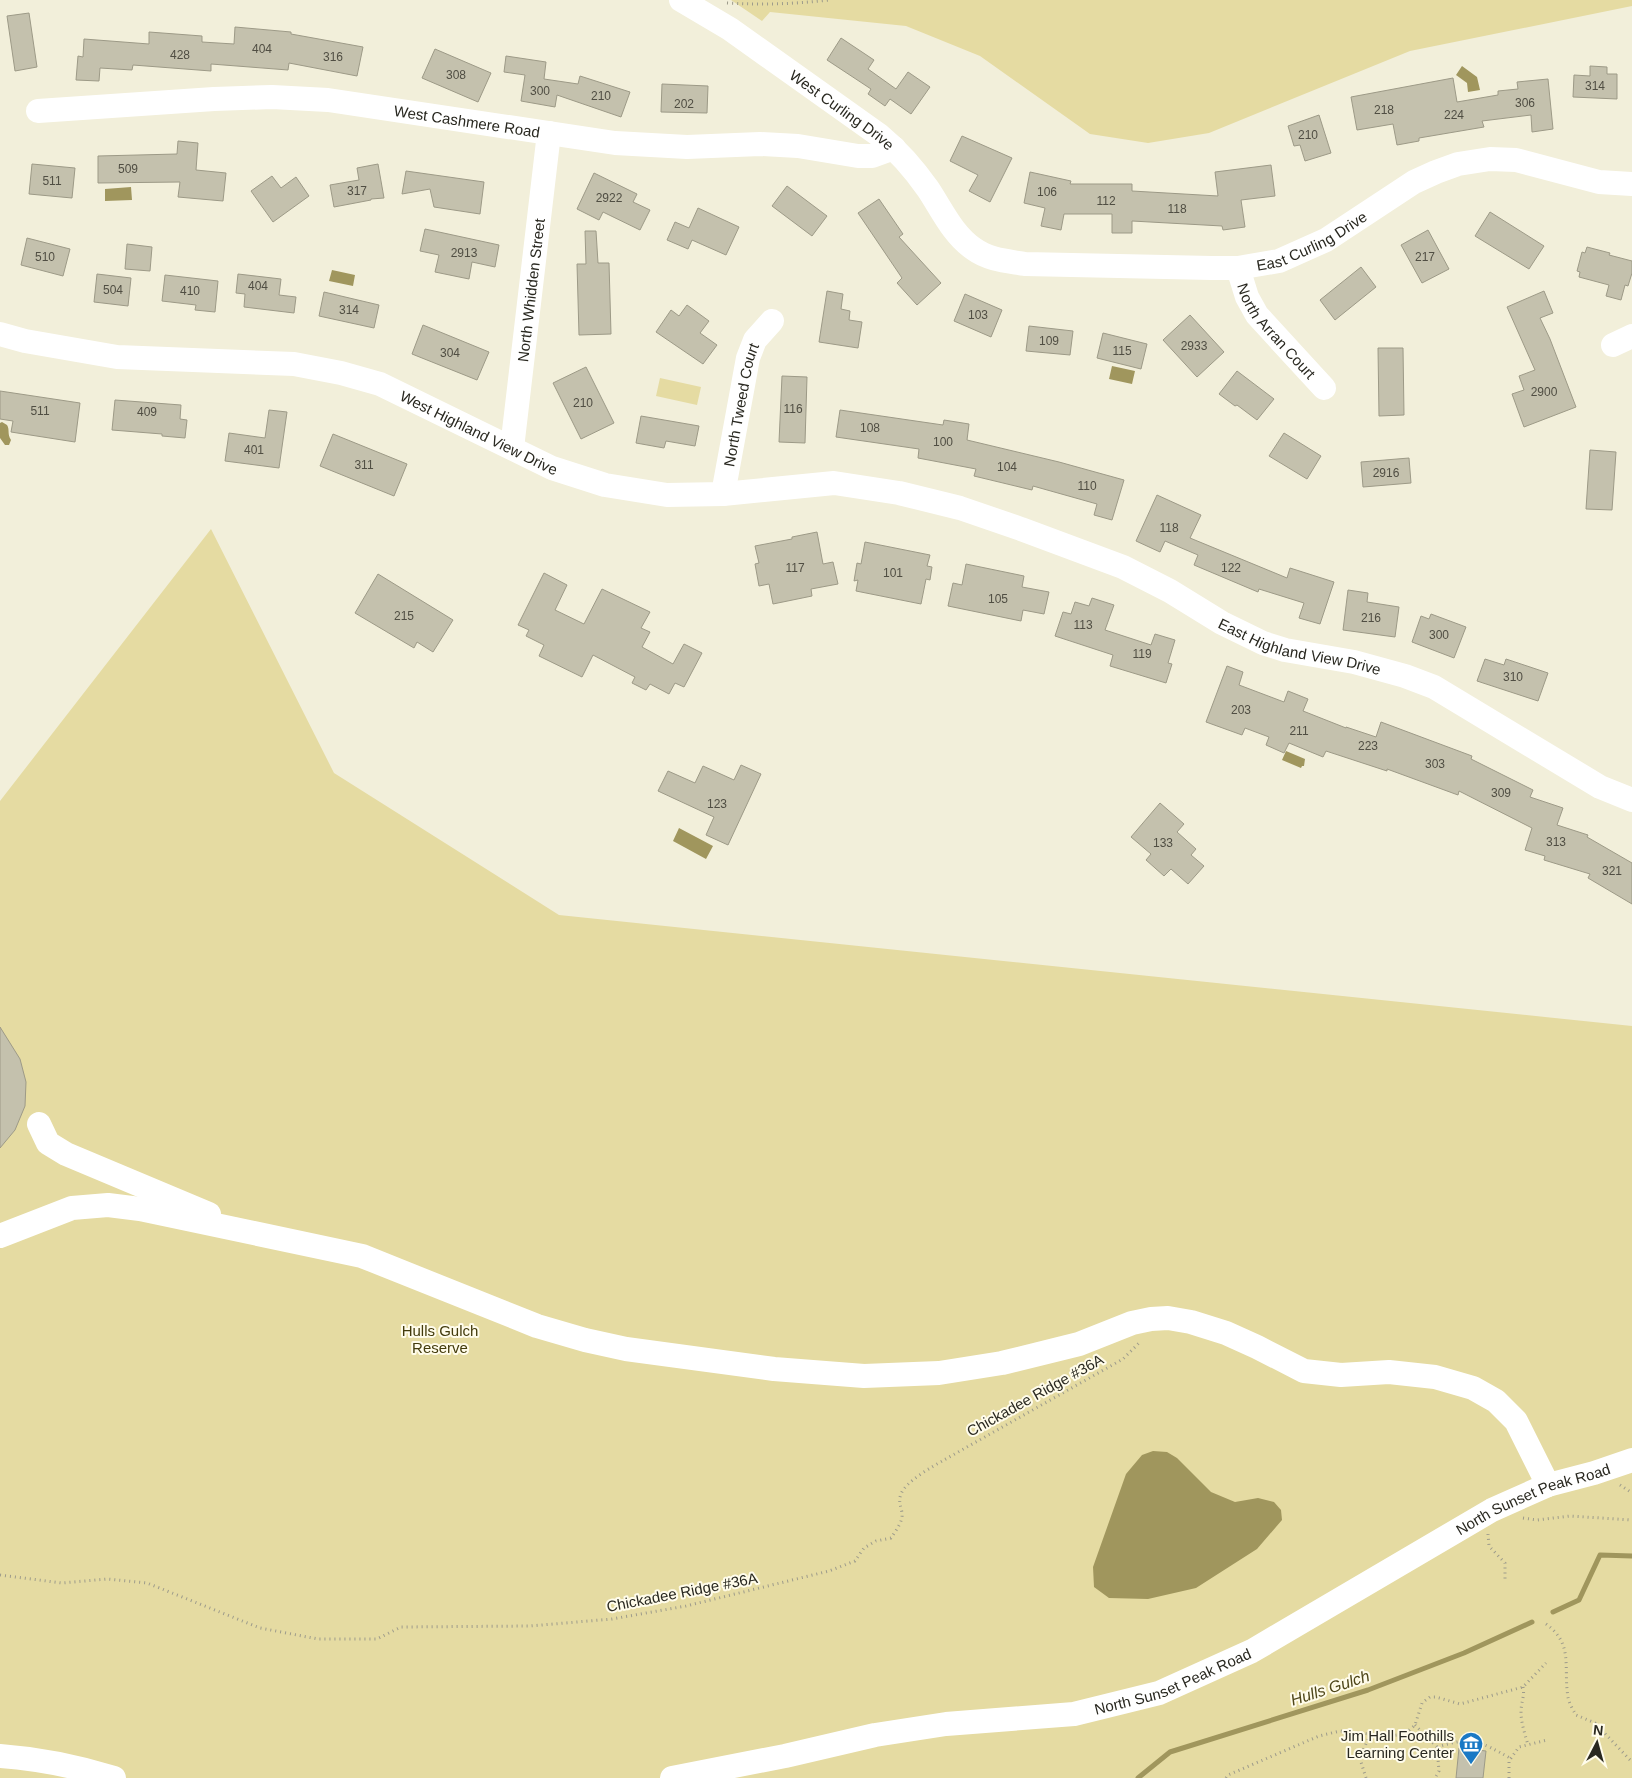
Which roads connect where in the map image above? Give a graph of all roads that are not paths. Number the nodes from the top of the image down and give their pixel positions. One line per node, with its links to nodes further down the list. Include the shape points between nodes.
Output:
1 (681, 0): 4 (street, West Curling Drive, via 753,45)
2 (38, 111): 3 (street, West Cashmere Road, via 214,99 328,100)
3 (549, 133): 4 (street, West Cashmere Road, via 615,143 687,147 798,146 858,156 872,156); 11 (street, North Whidden Street)
4 (894, 148): 6 (street, West Curling Drive, via 926,187 958,236)
5 (1632, 184): 7 (street, East Curling Drive, via 1600,182 1516,160 1490,159 1458,164 1414,182 1326,240 1279,261)
6 (975, 250): 7 (street, East Curling Drive, via 996,259 1025,264)
7 (1238, 268): 10 (street, North Arran Court, via 1246,297 1257,315)
8 (772, 321): 12 (street, North Tweed Court, via 755,340 748,358)
9 (0, 334): 11 (street, West Highland View Drive, via 25,342 117,357 294,364 341,373 380,384)
10 (1324, 388)
11 (512, 448): 12 (street, West Highland View Drive, via 552,468 604,485 667,495)
12 (723, 494): 13 (street, West Highland View Drive, via 834,483 899,493)
13 (960, 508): 14 (street, East Highland View Drive, via 1124,567 1263,644 1354,662 1434,687 1600,787)
14 (1632, 800)
15 (39, 1124): 16 (street, via 48,1143 66,1154 196,1207)
16 (246, 1232): 17 (street, via 108,1205 72,1208); 19 (street, via 362,1256 537,1326 584,1340 626,1349 774,1369 864,1376 939,1373 1002,1363 1079,1344 1151,1319 1191,1322 1226,1333 1304,1371 1341,1375 1389,1372 1435,1377 1473,1388 1496,1401 1516,1421)
17 (0, 1236)
18 (1632, 1460): 19 (street, North Sunset Peak Road)
19 (1548, 1485): 22 (street, North Sunset Peak Road, via 1492,1510 1252,1651 1159,1693 1074,1714 946,1724 876,1735)
20 (0, 1756): 21 (street, via 77,1766)
21 (114, 1778)
22 (672, 1778)

